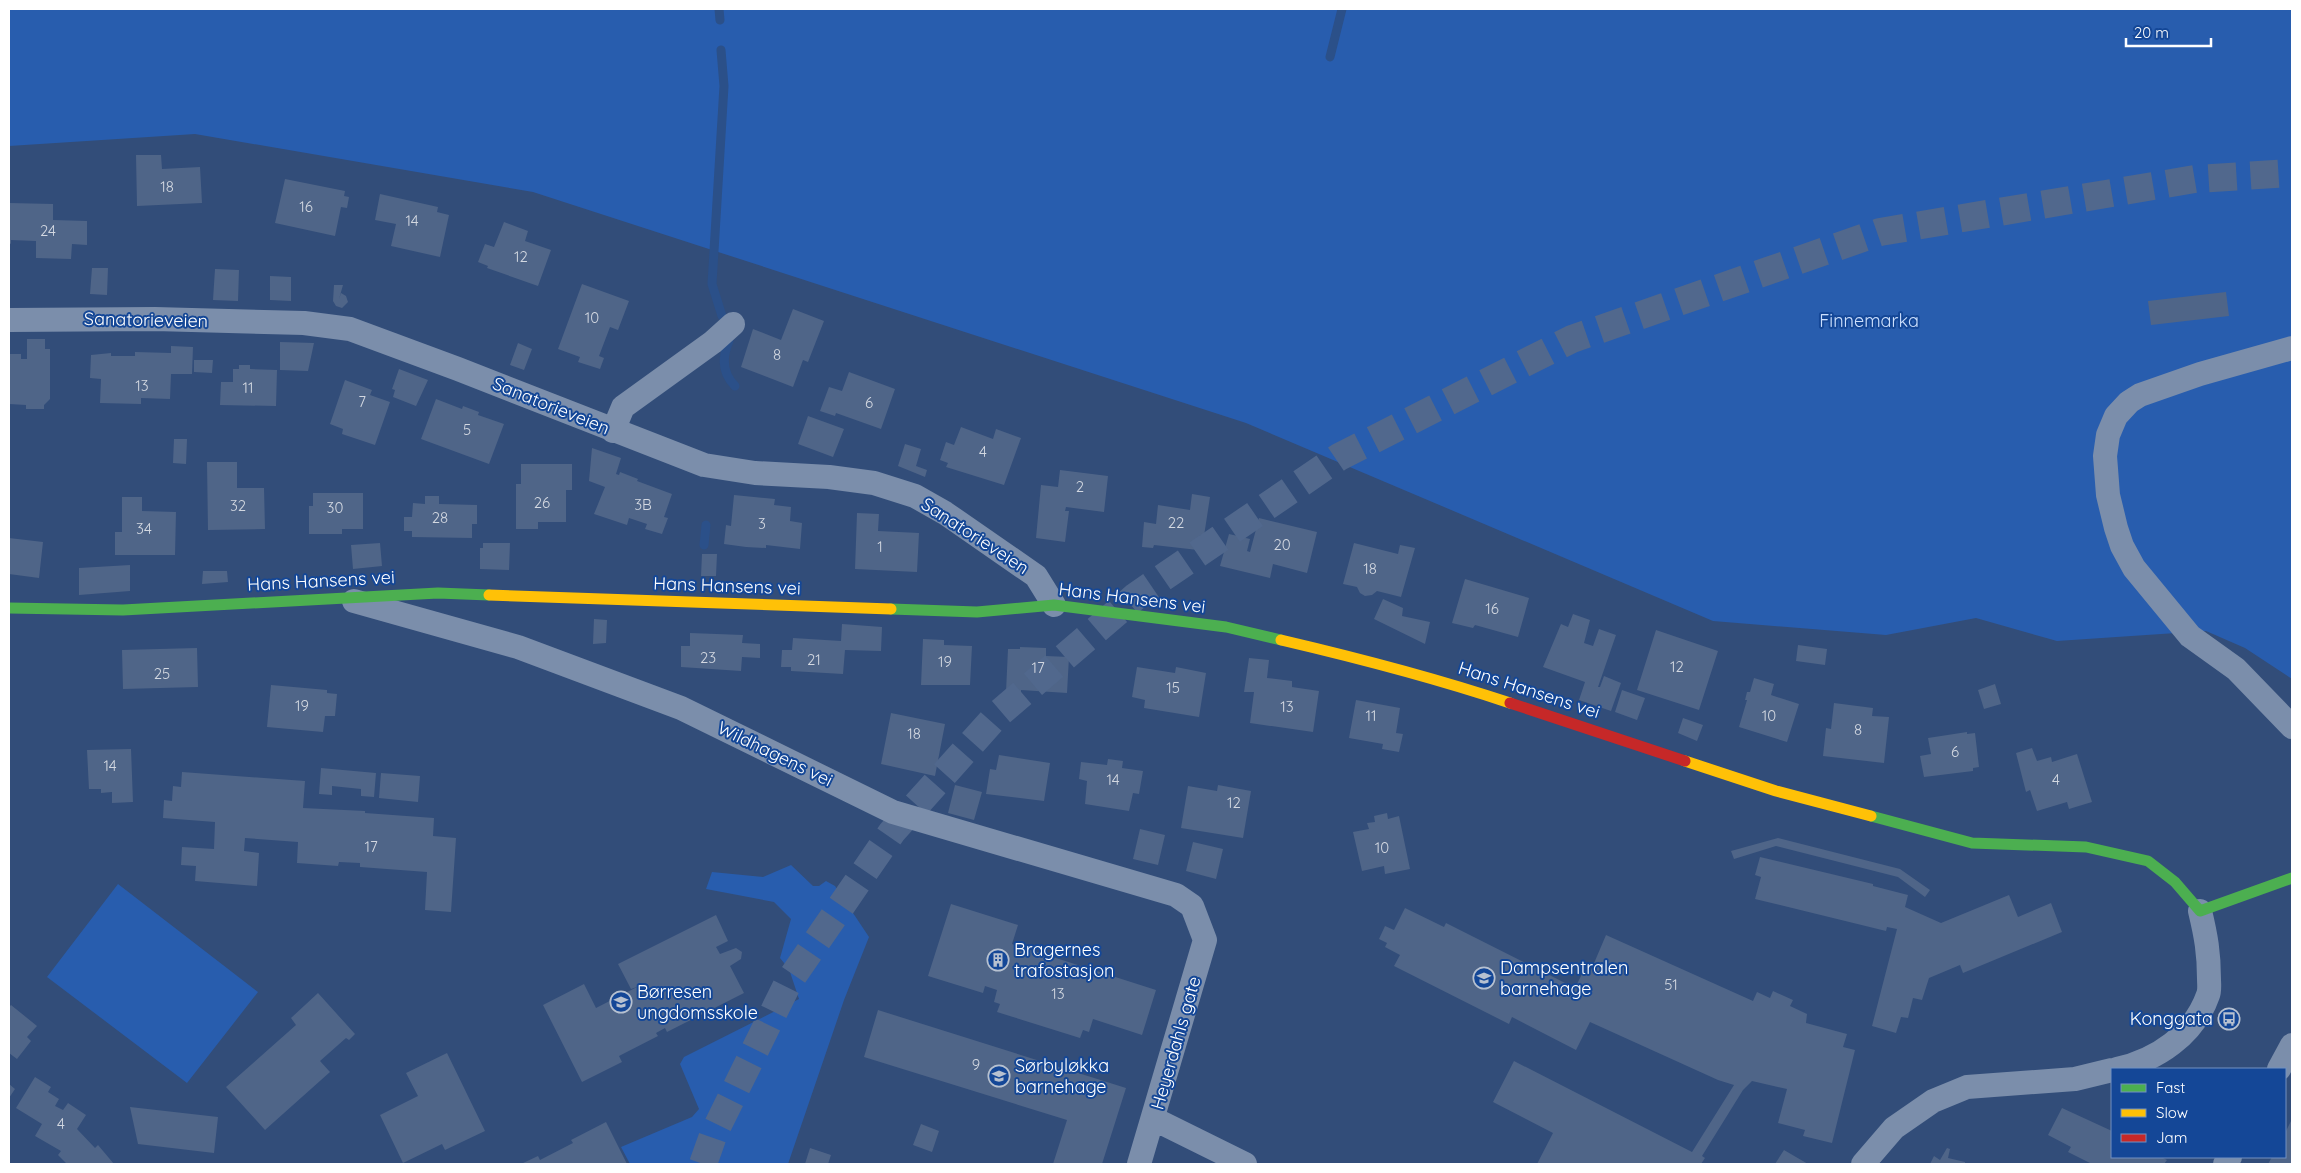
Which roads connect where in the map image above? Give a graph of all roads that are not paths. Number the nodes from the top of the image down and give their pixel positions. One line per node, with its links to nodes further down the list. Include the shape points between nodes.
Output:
1 (9, 320): 4 (street, Sanatorieveien, via 165,319 304,323 350,329)
2 (733, 324): 4 (street, via 623,406)
3 (2292, 348): 8 (street, via 2152,390 2130,402 2116,416 2108,435 2105,456 2108,495 2116,528 2134,568 2190,636 2236,669)
4 (613, 430): 6 (street, Sanatorieveien, via 704,465 755,473 874,483 915,496 1036,576)
5 (340, 597): 6 (main road, Hans Hansens vei, via 438,593 977,612); 7 (main road, Hans Hansens vei, via 123,610); 11 (street, Wildhagens vei, via 518,647 681,708 893,812 1176,895 1192,906)
6 (1054, 605): 10 (main road, Hans Hansens vei, via 1226,626 1386,665 1448,682 1776,791 1972,843 2086,848 2148,861 2175,882)
7 (9, 608)
8 (2292, 727)
9 (2292, 878): 10 (main road)
10 (2200, 911): 13 (street, via 2209,951 2209,994 2195,1020 2176,1043 2147,1059)
11 (1200, 922): 16 (street, Heyerdahls gate, via 1206,940)
12 (2292, 1046): 14 (street)
13 (2120, 1068)
14 (2280, 1068)
15 (2111, 1070): 19 (street, via 2075,1079 1967,1087 1933,1101 1894,1128)
16 (1154, 1119): 17 (street, Heyerdahls gate); 18 (street)
17 (1139, 1164)
18 (1245, 1164)
19 (1863, 1164)

